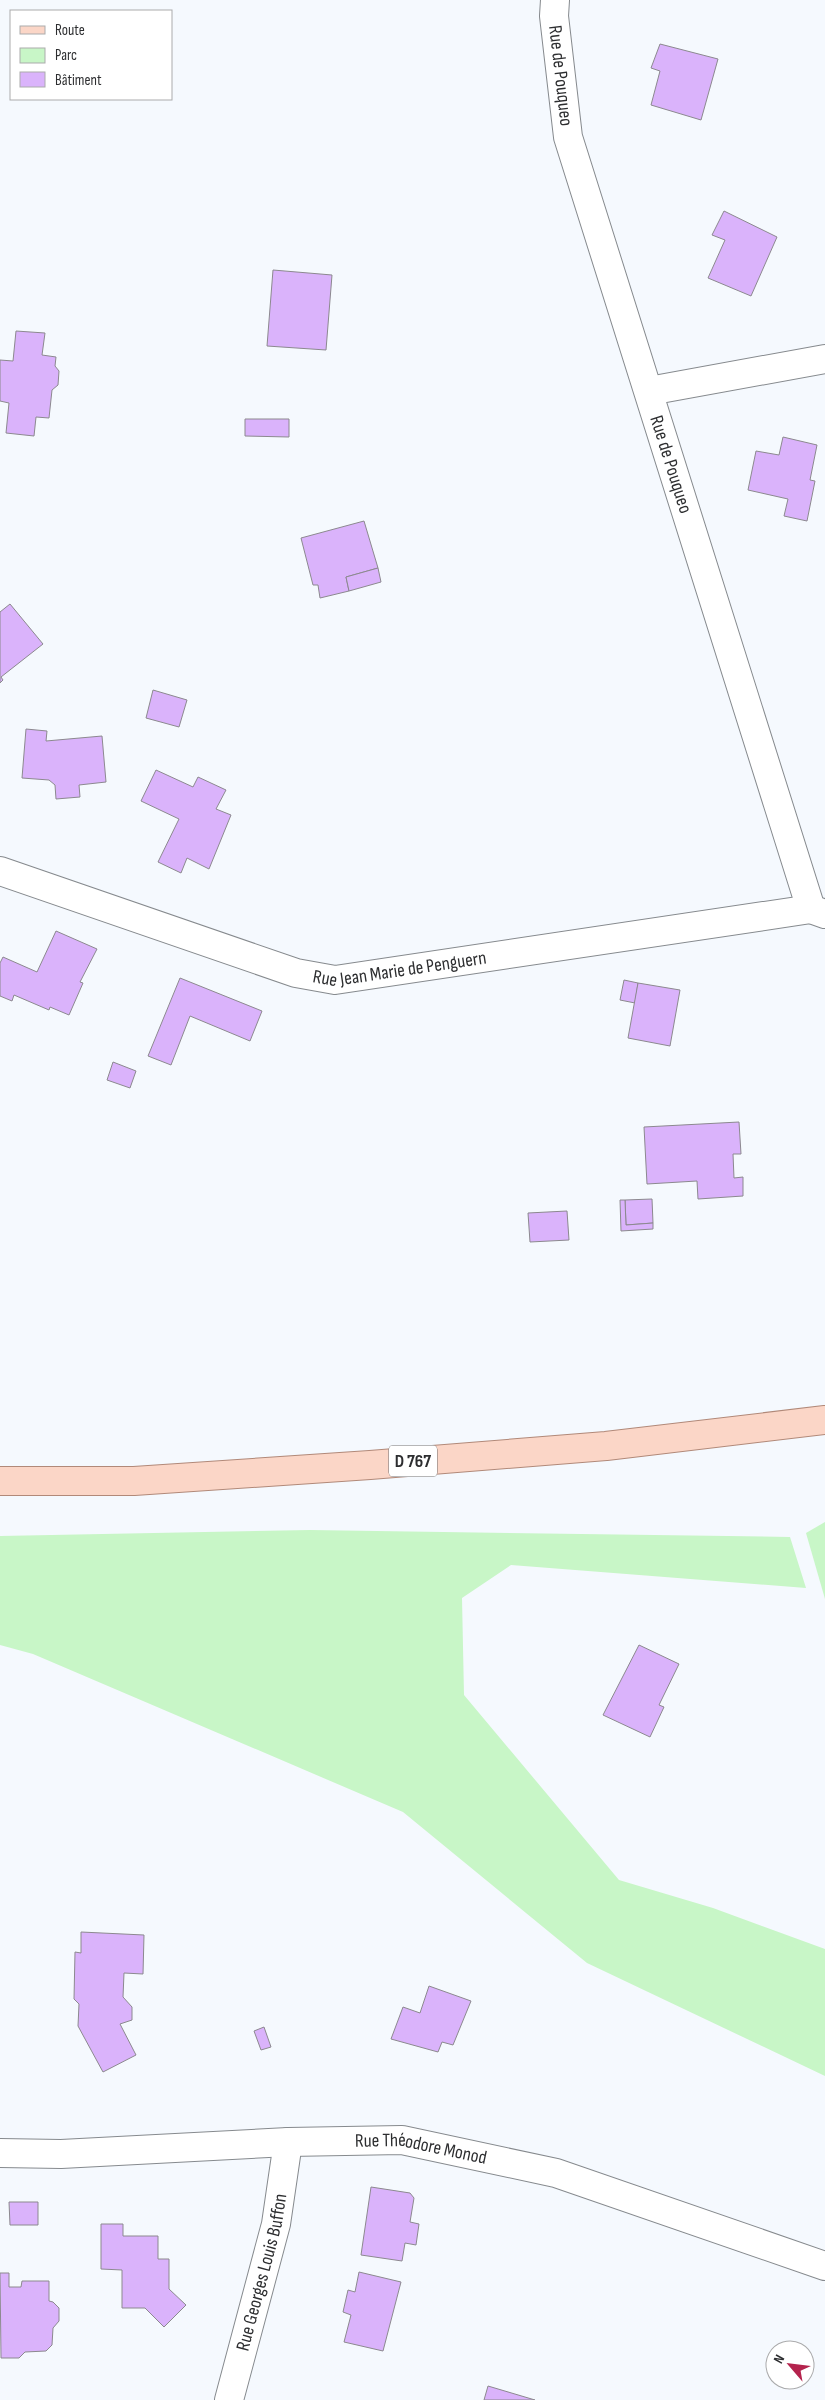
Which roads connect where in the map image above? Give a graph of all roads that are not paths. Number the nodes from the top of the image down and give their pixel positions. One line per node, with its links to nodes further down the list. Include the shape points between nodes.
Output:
1 (555, 0): 3 (street, Rue de Pouqueo, via 554,16 568,137)
2 (825, 359): 3 (street)
3 (649, 391): 5 (street, Rue de Pouqueo)
4 (0, 871): 5 (street, Rue Jean Marie de Penguern, via 296,973 335,980)
5 (818, 912)
6 (825, 1420): 7 (main road, D 767, via 606,1446 370,1465 134,1481)
7 (0, 1481)
8 (288, 2142): 9 (street, Rue Théodore Monod, via 61,2154); 10 (street, Rue Théodore Monod, via 402,2140 556,2173); 11 (street, Rue Georges Louis Buffon, via 276,2224)
9 (0, 2153)
10 (825, 2266)
11 (229, 2400)

